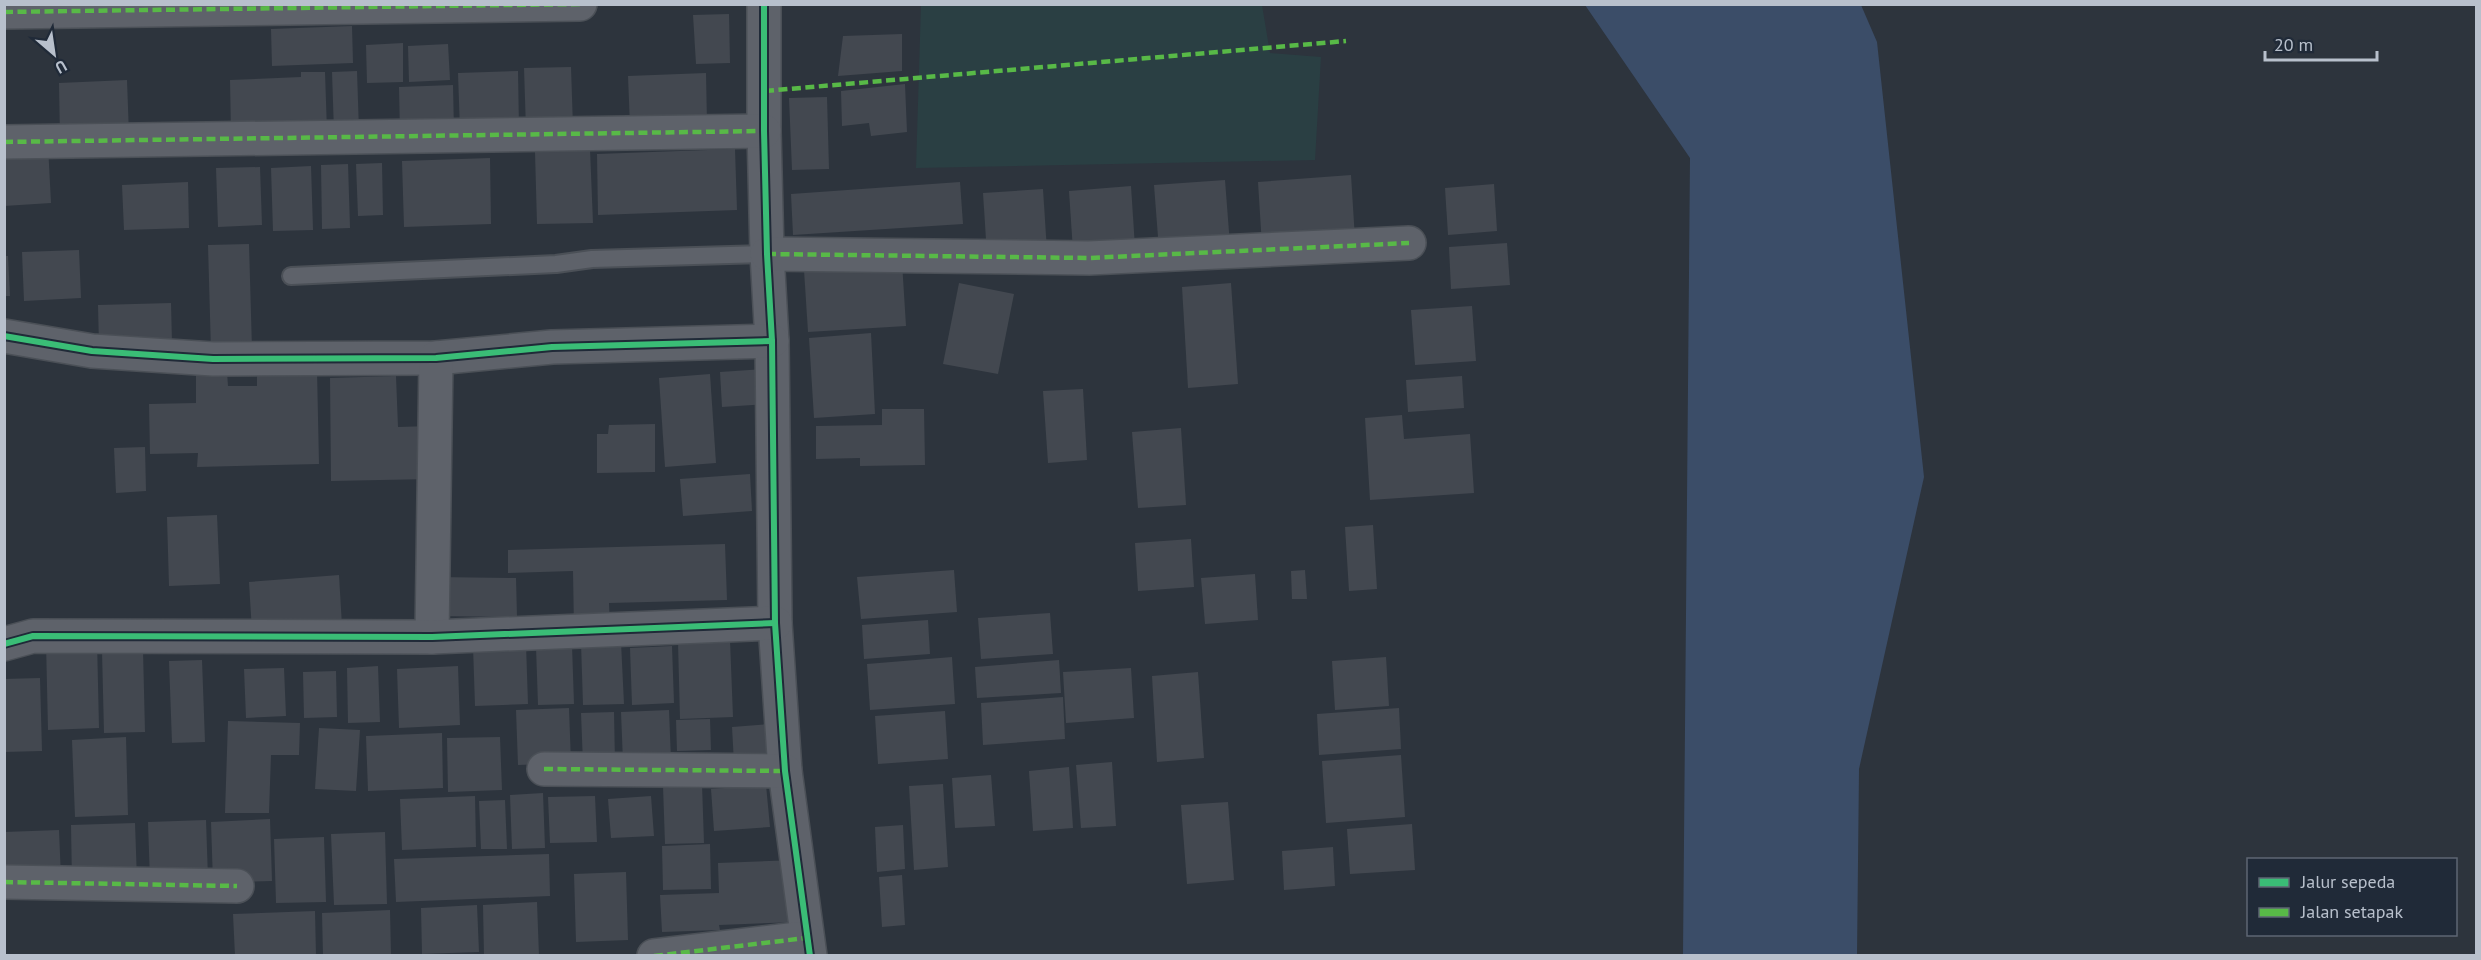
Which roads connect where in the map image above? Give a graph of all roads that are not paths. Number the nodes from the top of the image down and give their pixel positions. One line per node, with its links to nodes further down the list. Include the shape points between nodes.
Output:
1 (580, 4): 3 (street)
2 (764, 4): 4 (street)
3 (4, 12)
4 (764, 131): 5 (street); 7 (street)
5 (4, 142)
6 (1409, 243): 7 (street, via 1089,258)
7 (767, 254): 8 (lane, via 592,259); 10 (street)
8 (291, 276)
9 (4, 336): 11 (street, via 92,351 213,359)
10 (772, 341): 11 (street, via 552,347); 12 (street)
11 (436, 358): 13 (street)
12 (776, 623): 13 (street); 16 (street)
13 (432, 637): 14 (street, via 33,636)
14 (4, 644)
15 (544, 769): 16 (street)
16 (785, 771): 19 (street)
17 (4, 882): 18 (street)
18 (237, 886)
19 (808, 947): 20 (street)
20 (654, 956)

